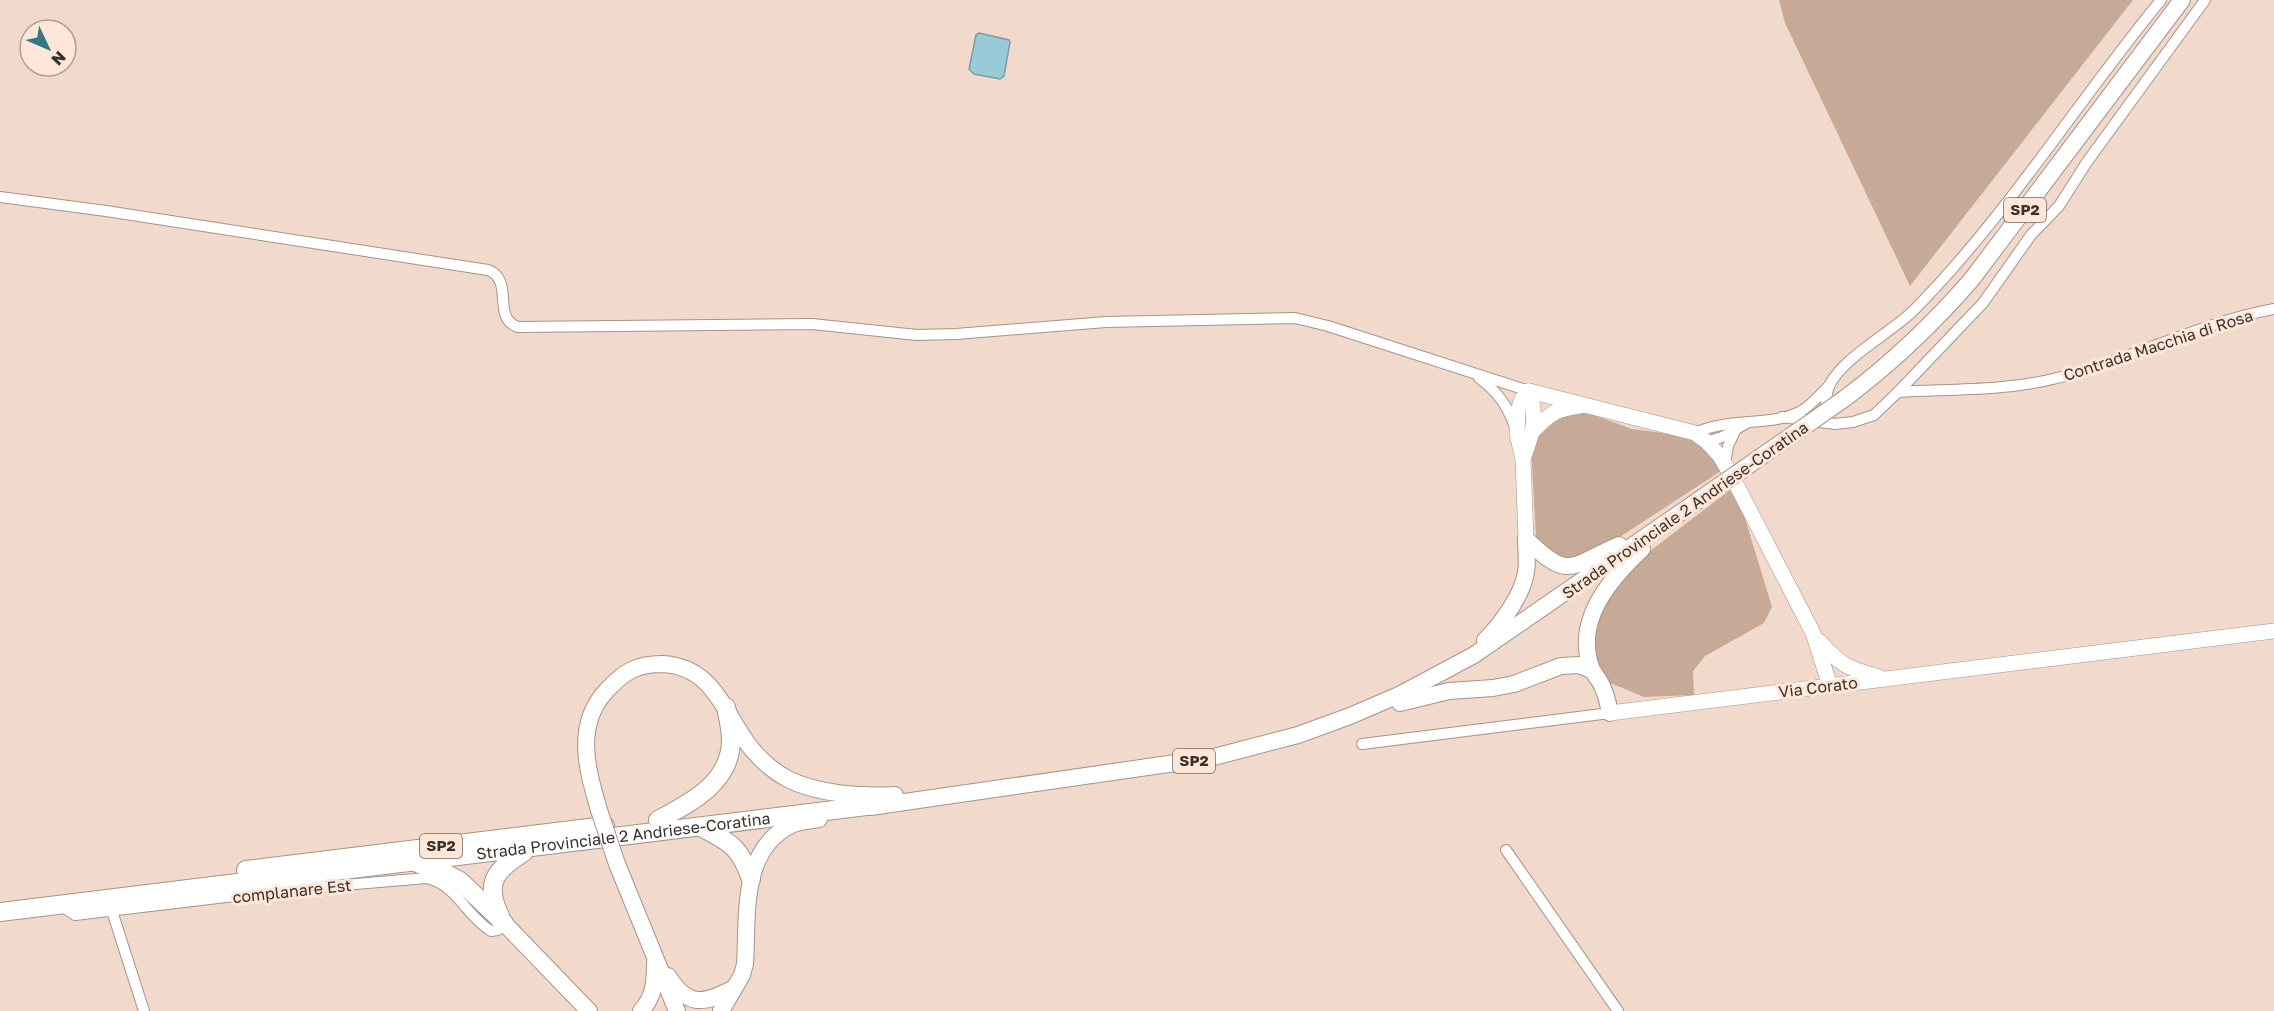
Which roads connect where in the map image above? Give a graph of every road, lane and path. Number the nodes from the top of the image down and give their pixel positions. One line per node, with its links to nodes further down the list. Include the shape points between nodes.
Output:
1 (2161, 0): 7 (street, via 2026,178 1959,259 1913,311 1848,362)
2 (2182, 0): 20 (main road, Strada Provinciale 2 Andriese-Coratina / SP2, bridge, via 1972,279 1935,321 1844,399)
3 (2205, 0): 9 (street, via 2059,206 2031,235 1983,303)
4 (0, 197): 6 (street, via 488,270 501,281 504,316 518,327 812,324 917,335 1106,322 1294,318)
5 (2274, 309): 9 (street, Contrada Macchia di Rosa, via 2245,314 2051,380)
6 (1474, 375): 8 (street); 16 (street, via 1508,408)
7 (1829, 386): 11 (street, via 1801,411); 13 (street, via 1825,412)
8 (1529, 391): 10 (main road); 14 (main road); 16 (main road, via 1518,410)
9 (1898, 392): 13 (street, via 1874,415)
10 (1589, 405): 14 (main road, via 1562,408); 17 (main road)
11 (1782, 417): 12 (street); 13 (street)
12 (1750, 421): 15 (street); 17 (street, via 1709,426)
13 (1835, 423)
14 (1534, 430): 18 (main road)
15 (1735, 430): 17 (street); 19 (street)
16 (1517, 434): 18 (main road)
17 (1701, 437): 19 (main road)
18 (1523, 459): 22 (main road)
19 (1725, 464): 24 (main road)
20 (1677, 515): 21 (main road, Strada Provinciale 2 Andriese-Coratina / SP2); 27 (main road, via 1632,558 1592,612 1586,630)
21 (1653, 532): 22 (main road, via 1569,567 1550,561); 26 (main road, Strada Provinciale 2 Andriese-Coratina / SP2)
22 (1526, 539): 26 (main road, via 1526,574 1513,604 1498,627)
23 (2274, 631): 28 (main road, Via Corato)
24 (1813, 633): 25 (main road); 29 (main road)
25 (1835, 660): 28 (main road); 29 (main road, via 1837,670)
26 (1450, 668): 32 (main road, Strada Provinciale 2 Andriese-Coratina / SP2)
27 (1593, 671): 31 (main road, via 1606,695); 32 (main road, via 1579,665 1560,666 1514,684 1449,691)
28 (1885, 679): 29 (main road, Via Corato)
29 (1830, 686): 31 (main road, Via Corato)
30 (726, 707): 34 (main road, via 762,760 787,778 811,789); 35 (highway, via 731,741 725,765 710,788); 46 (main road, bridge, via 712,687 693,673 670,665 646,664 622,674 598,699 586,726 586,759 599,810)
31 (1610, 713): 33 (street, Via Corato)
32 (1350, 716): 34 (main road, Strada Provinciale 2 Andriese-Coratina / SP2, via 1288,738 1210,758 1032,784)
33 (1362, 744)
34 (882, 800): 35 (highway, Strada Provinciale 2 Andriese-Coratina / SP2); 36 (highway, Strada Provinciale 2 Andriese-Coratina / SP2); 40 (main road, via 792,825 760,851)
35 (658, 820): 41 (highway, Strada Provinciale 2 Andriese-Coratina / SP2)
36 (701, 827): 37 (highway, Strada Provinciale 2 Andriese-Coratina / SP2); 40 (highway, via 738,850)
37 (528, 849): 39 (highway, Strada Provinciale 2 Andriese-Coratina / SP2); 45 (highway, via 495,876 493,902)
38 (1506, 850): 53 (street)
39 (415, 862): 42 (highway, Strada Provinciale 2 Andriese-Coratina / SP2); 45 (highway, via 460,881)
40 (751, 879): 47 (main road, via 745,964)
41 (0, 899)
42 (60, 904): 43 (street, complanare Est, via 75,915); 44 (highway, Strada Provinciale 2 Andriese-Coratina / SP2)
43 (112, 911): 45 (street, complanare Est, via 427,878 450,888 482,926 491,931); 48 (street)
44 (0, 912)
45 (504, 923): 49 (main road)
46 (655, 956): 47 (main road, via 677,990 692,999 710,1000); 50 (main road, via 650,1002); 51 (main road)
47 (735, 988): 52 (main road)
48 (144, 1011)
49 (589, 1011)
50 (641, 1011)
51 (677, 1011)
52 (721, 1011)
53 (1618, 1011)

